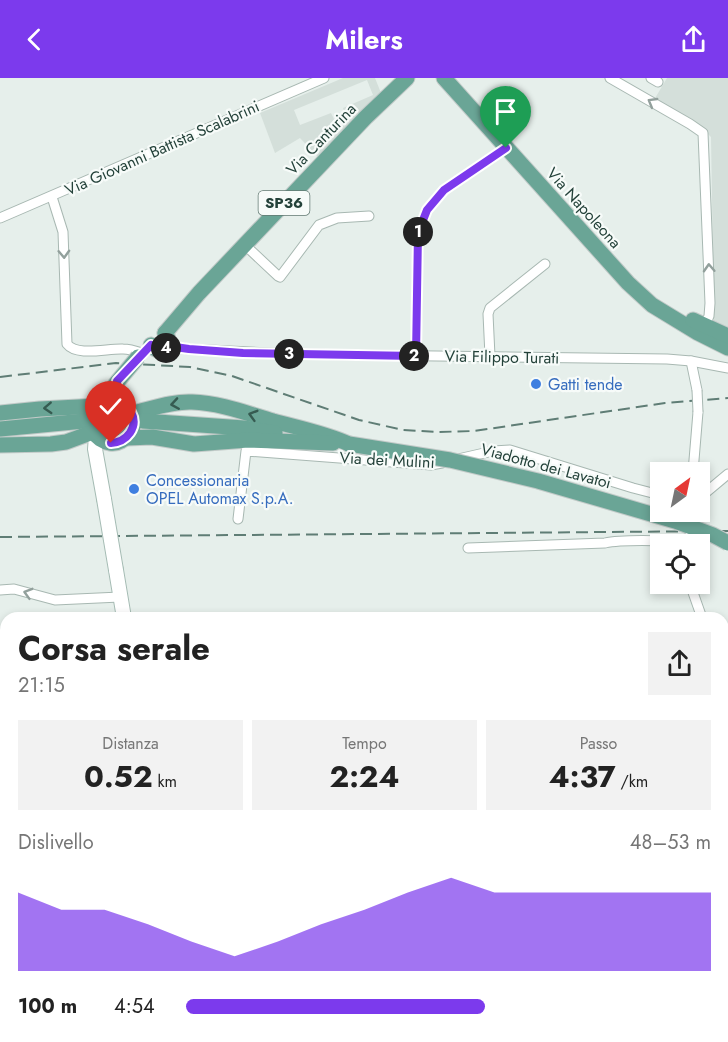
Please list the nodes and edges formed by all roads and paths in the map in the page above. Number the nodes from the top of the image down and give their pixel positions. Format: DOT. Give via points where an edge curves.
graph roads {
  1 [pos="324,78"];
  2 [pos="407,78"];
  3 [pos="444,78"];
  4 [pos="456,78"];
  5 [pos="610,78"];
  6 [pos="466,103"];
  7 [pos="506,148"];
  8 [pos="52,197"];
  9 [pos="369,216"];
  10 [pos="0,218"];
  11 [pos="245,245"];
  12 [pos="545,264"];
  13 [pos="628,283"];
  14 [pos="683,324"];
  15 [pos="705,325"];
  16 [pos="728,336"];
  17 [pos="167,340"];
  18 [pos="728,348"];
  19 [pos="144,352"];
  20 [pos="416,356"];
  21 [pos="490,356"];
  22 [pos="691,361"];
  23 [pos="728,368"];
  24 [pos="117,381"];
  25 [pos="99,405"];
  26 [pos="0,412"];
  27 [pos="133,412"];
  28 [pos="0,429"];
  29 [pos="91,430"];
  30 [pos="122,440"];
  31 [pos="349,444"];
  32 [pos="0,445"];
  33 [pos="98,462"];
  34 [pos="694,462"];
  35 [pos="728,474"];
  36 [pos="710,489"];
  37 [pos="650,492"];
  38 [pos="238,519"];
  39 [pos="650,542"];
  40 [pos="728,543"];
  41 [pos="468,548"];
  42 [pos="0,590"];
  43 [pos="694,594"];
  44 [pos="120,597"];
  45 [pos="123,612"];
  46 [pos="700,612"];
  1 -- 8 [label="street, Via Giovanni Battista Scalabrini"];
  2 -- 11 [label="main road, Via Canturina / SP36"];
  3 -- 6 [label="main road, Via Napoleona"];
  4 -- 6 [label="main road, Via Napoleona"];
  15 -- 5 [label="street, one-way" via="710,303 703,133"];
  6 -- 7 [label="main road, Via Napoleona"];
  7 -- 13 [label="main road, Via Napoleona"];
  7 -- 20 [label="street" via="444,190 427,210 418,233"];
  8 -- 10 [label="street, Via Giovanni Battista Scalabrini"];
  8 -- 19 [label="street, one-way" via="63,232 67,345 75,351"];
  9 -- 11 [label="street" via="337,218 319,225 280,277"];
  11 -- 17 [label="main road, Via Canturina / SP36" via="192,302"];
  12 -- 21 [label="street" via="490,308"];
  13 -- 14 [label="main road, Via Napoleona" via="652,305"];
  13 -- 15 [label="main road, Via Napoleona"];
  14 -- 15 [label="main road, Via Napoleona"];
  14 -- 18 [label="main road, Via Napoleona"];
  15 -- 16 [label="main road, Via Napoleona"];
  17 -- 19 [label="main road, Via Canturina" via="159,332 154,333"];
  17 -- 20 [label="street, Via Filippo Turati" via="189,349 243,353"];
  19 -- 24 [label="main road, bridge"];
  20 -- 21 [label="street, Via Filippo Turati"];
  21 -- 22 [label="street, Via Filippo Turati"];
  22 -- 23 [label="street, Via Filippo Turati"];
  22 -- 34 [label="street, bridge" via="698,390"];
  24 -- 25 [label="main road"];
  24 -- 27 [label="main road" via="118,390"];
  25 -- 26 [label="main road, one-way"];
  25 -- 27 [label="main road" via="112,400"];
  25 -- 29 [label="main road" via="93,412"];
  27 -- 30 [label="main road" via="133,426"];
  27 -- 31 [label="main road"];
  31 -- 27 [label="main road, one-way" via="218,405 189,402"];
  28 -- 29 [label="main road"];
  29 -- 30 [label="main road" via="105,442"];
  29 -- 32 [label="main road" via="66,442"];
  29 -- 33 [label="main road"];
  30 -- 31 [label="main road" via="152,437 194,444 248,440"];
  30 -- 33 [label="main road"];
  31 -- 40 [label="main road, Viadotto dei Lavatoi, bridge" via="450,460 538,481 675,521"];
  33 -- 44 [label="main road, bridge"];
  35 -- 36 [label="street"];
  37 -- 38 [label="street, Via dei Mulini" via="510,450 431,465 246,451"];
  39 -- 41 [label="street"];
  44 -- 42 [label="street, one-way" via="55,600 14,589"];
  43 -- 46 [label="street"];
  44 -- 45 [label="main road"];
}
